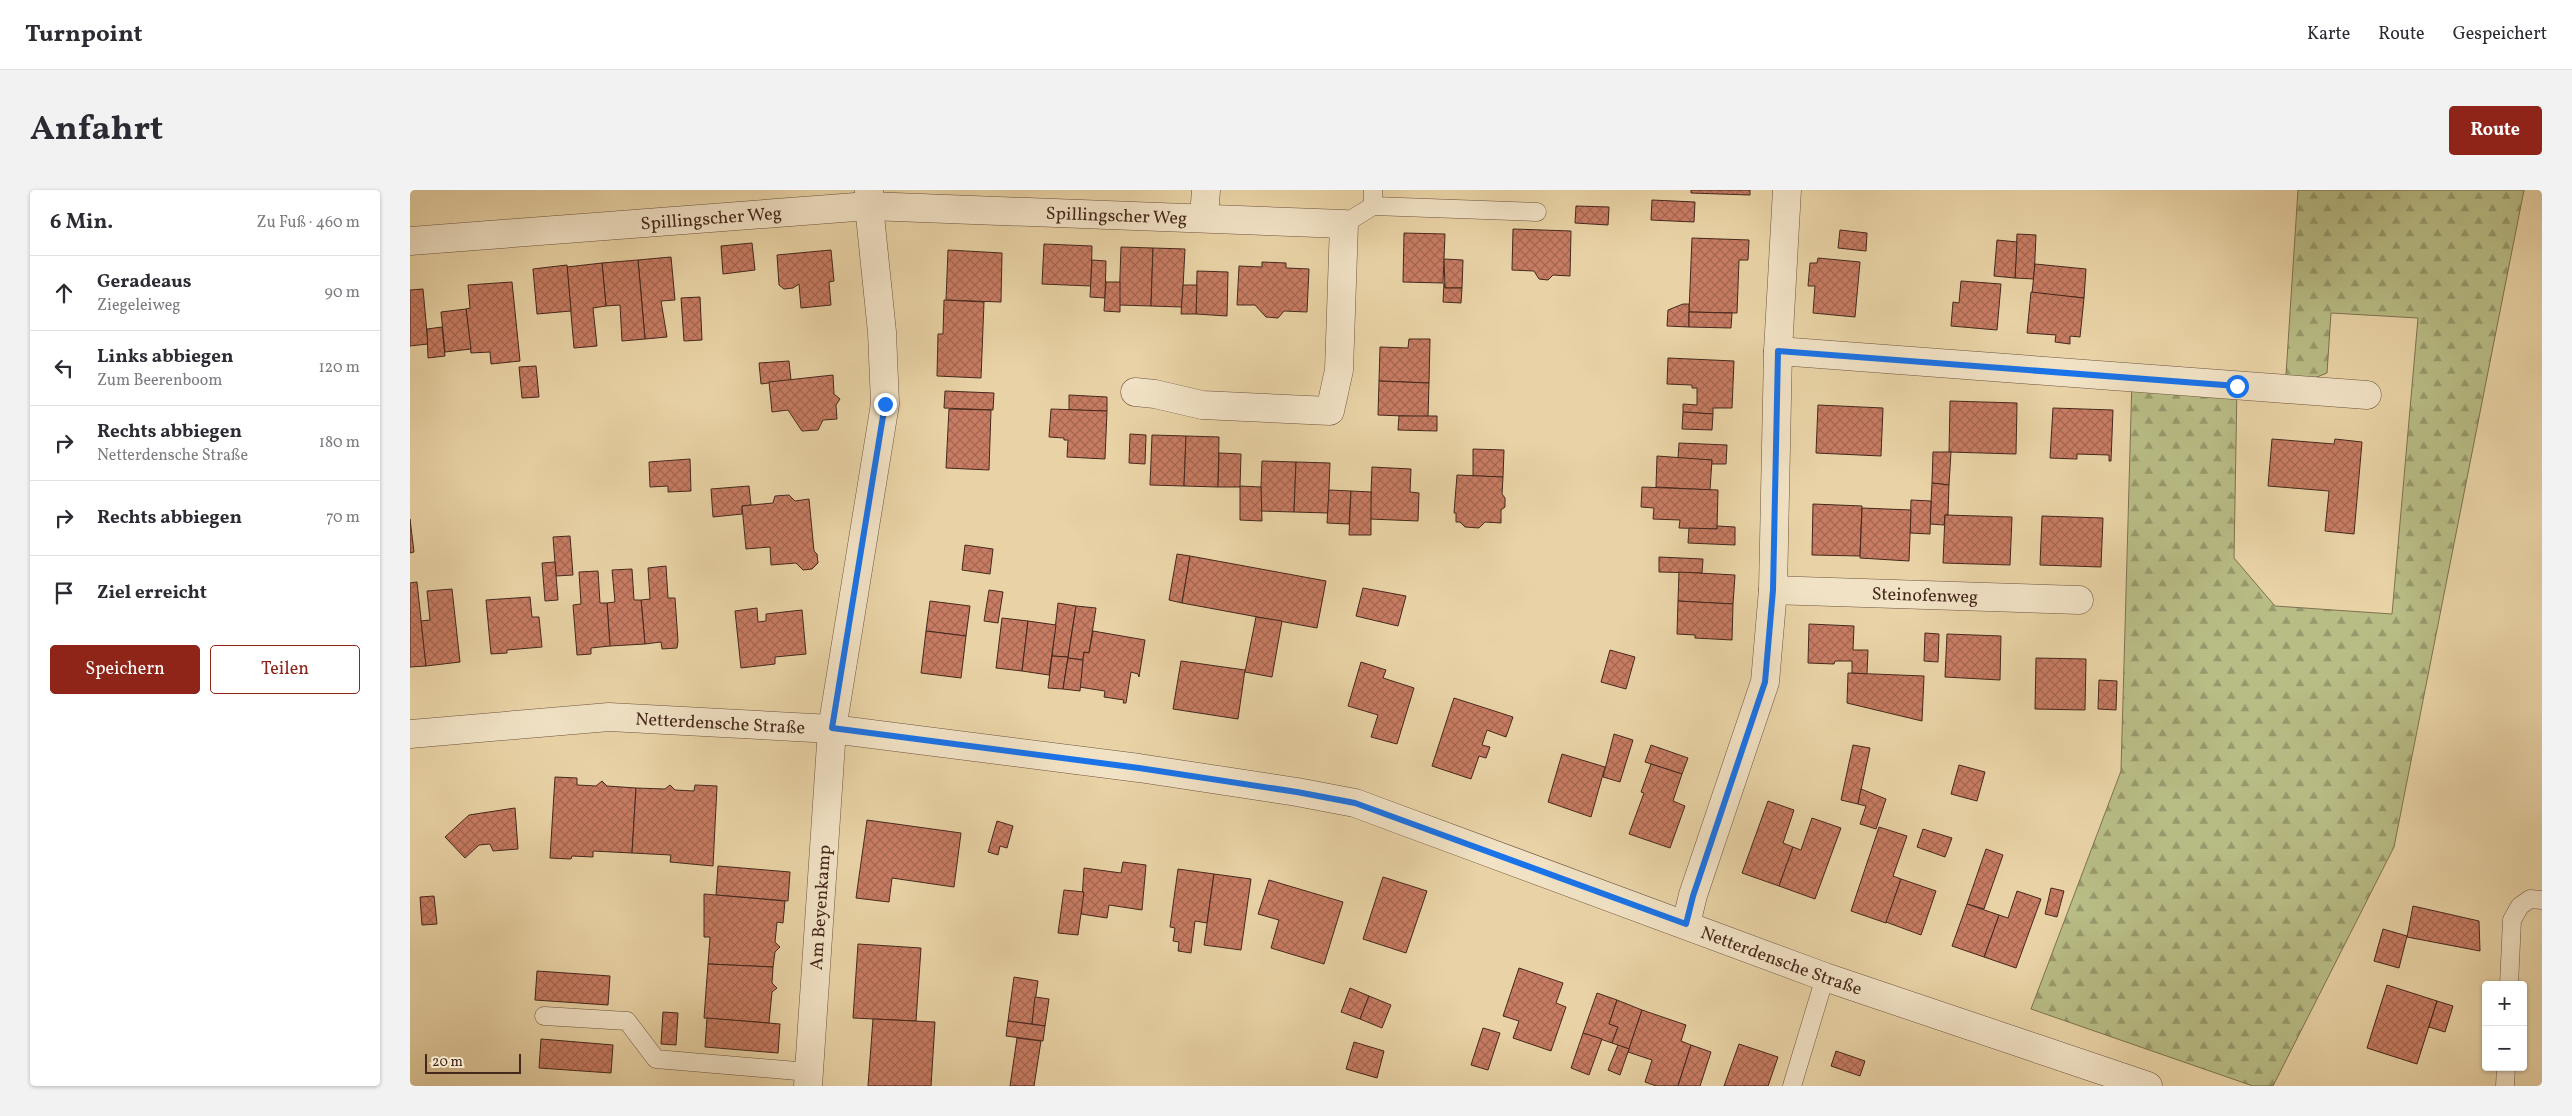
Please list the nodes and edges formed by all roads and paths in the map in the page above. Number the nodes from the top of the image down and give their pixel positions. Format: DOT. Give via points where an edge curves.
graph roads {
  1 [pos="1206,190"];
  2 [pos="1787,190"];
  3 [pos="869,198"];
  4 [pos="1373,198"];
  5 [pos="1537,212"];
  6 [pos="1204,217"];
  7 [pos="1344,224"];
  8 [pos="410,241"];
  9 [pos="1778,351"];
  10 [pos="1135,392"];
  11 [pos="2367,395"];
  12 [pos="1773,590"];
  13 [pos="2079,600"];
  14 [pos="832,728"];
  15 [pos="410,734"];
  16 [pos="2542,900"];
  17 [pos="1686,924"];
  18 [pos="1825,977"];
  19 [pos="2509,981"];
  20 [pos="544,1016"];
  21 [pos="2506,1071"];
  22 [pos="809,1079"];
  23 [pos="2135,1084"];
  24 [pos="1792,1086"];
  25 [pos="2505,1086"];
  1 -- 6 [label="street"];
  2 -- 9 [label="street"];
  3 -- 6 [label="street, Spillingscher Weg"];
  3 -- 8 [label="street, Spillingscher Weg"];
  3 -- 14 [label="street, Am Beyenkamp" via="882,332 885,404"];
  4 -- 5 [label="lane"];
  4 -- 7 [label="lane"];
  6 -- 7 [label="street, Spillingscher Weg"];
  7 -- 10 [label="street" via="1339,370 1330,411 1202,406"];
  9 -- 11 [label="street"];
  9 -- 12 [label="street"];
  12 -- 13 [label="street, Steinofenweg"];
  12 -- 17 [label="street" via="1765,682"];
  14 -- 15 [label="street, Netterdensche Straße" via="609,717"];
  14 -- 17 [label="street, Netterdensche Straße" via="1139,768 1355,803"];
  14 -- 22 [label="street, Am Beyenkamp"];
  16 -- 19 [label="lane" via="2530,899 2520,906 2512,920"];
  17 -- 18 [label="street, Netterdensche Straße"];
  18 -- 23 [label="street, Netterdensche Straße"];
  18 -- 24 [label="lane"];
  20 -- 22 [label="lane" via="627,1022 656,1059"];
  21 -- 25 [label="lane"];
}
